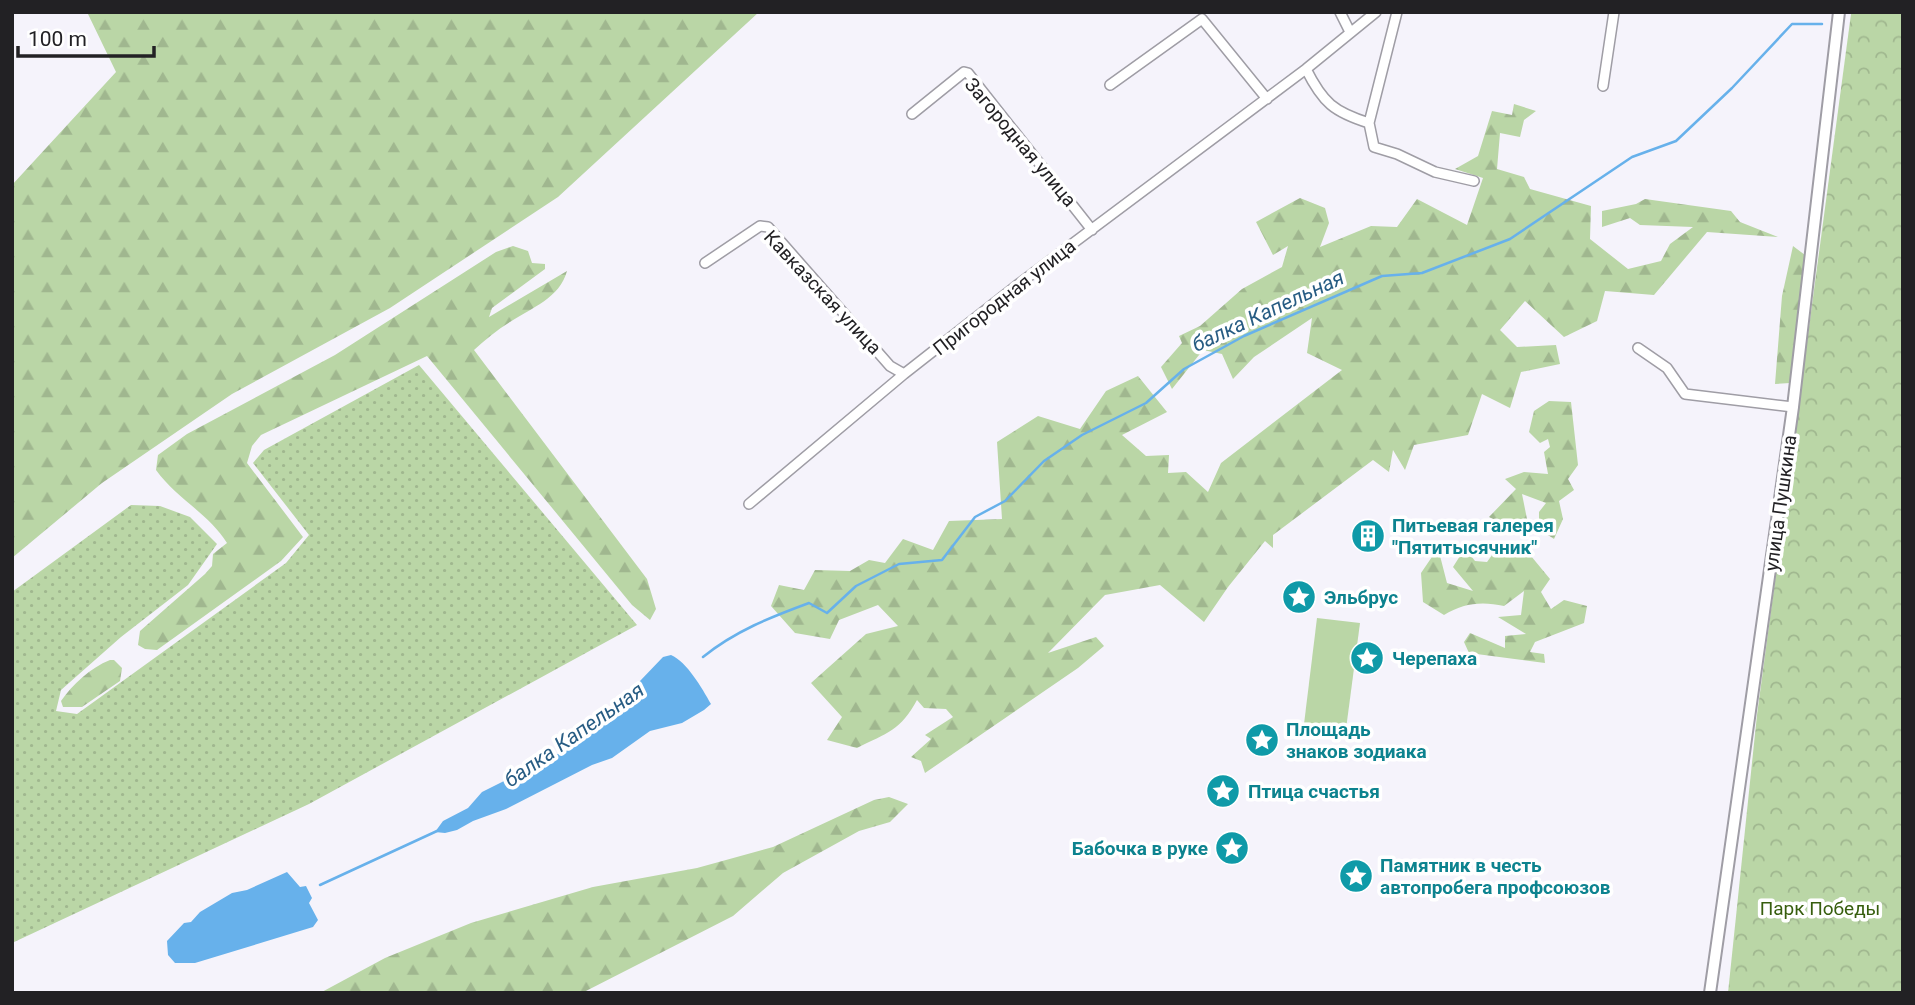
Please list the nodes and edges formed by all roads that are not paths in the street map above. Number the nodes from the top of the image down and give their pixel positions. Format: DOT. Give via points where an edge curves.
graph roads {
  1 [pos="1340,12"];
  2 [pos="1376,12"];
  3 [pos="1397,12"];
  4 [pos="1614,12"];
  5 [pos="1839,12"];
  6 [pos="1350,32"];
  7 [pos="1306,69"];
  8 [pos="1110,85"];
  9 [pos="1604,86"];
  10 [pos="1267,99"];
  11 [pos="912,114"];
  12 [pos="1369,123"];
  13 [pos="1474,181"];
  14 [pos="1092,230"];
  15 [pos="705,263"];
  16 [pos="1638,348"];
  17 [pos="904,374"];
  18 [pos="1793,407"];
  19 [pos="749,504"];
  20 [pos="1710,993"];
  1 -- 6 [label="street"];
  2 -- 6 [label="street, Пригородная улица"];
  3 -- 12 [label="street"];
  4 -- 9 [label="street"];
  5 -- 18 [label="street, улица Пушкина"];
  6 -- 7 [label="street, Пригородная улица"];
  7 -- 10 [label="street, Пригородная улица"];
  7 -- 12 [label="street" via="1330,106"];
  8 -- 10 [label="street" via="1202,19"];
  10 -- 14 [label="street, Пригородная улица"];
  11 -- 14 [label="street, Загородная улица" via="964,72 968,74"];
  12 -- 13 [label="street" via="1374,147 1435,172"];
  14 -- 17 [label="street, Пригородная улица"];
  15 -- 17 [label="street, Кавказская улица" via="760,226 768,227 890,366"];
  16 -- 18 [label="street" via="1667,368 1685,394"];
  17 -- 19 [label="street, Пригородная улица"];
  18 -- 20 [label="street, улица Пушкина"];
}
